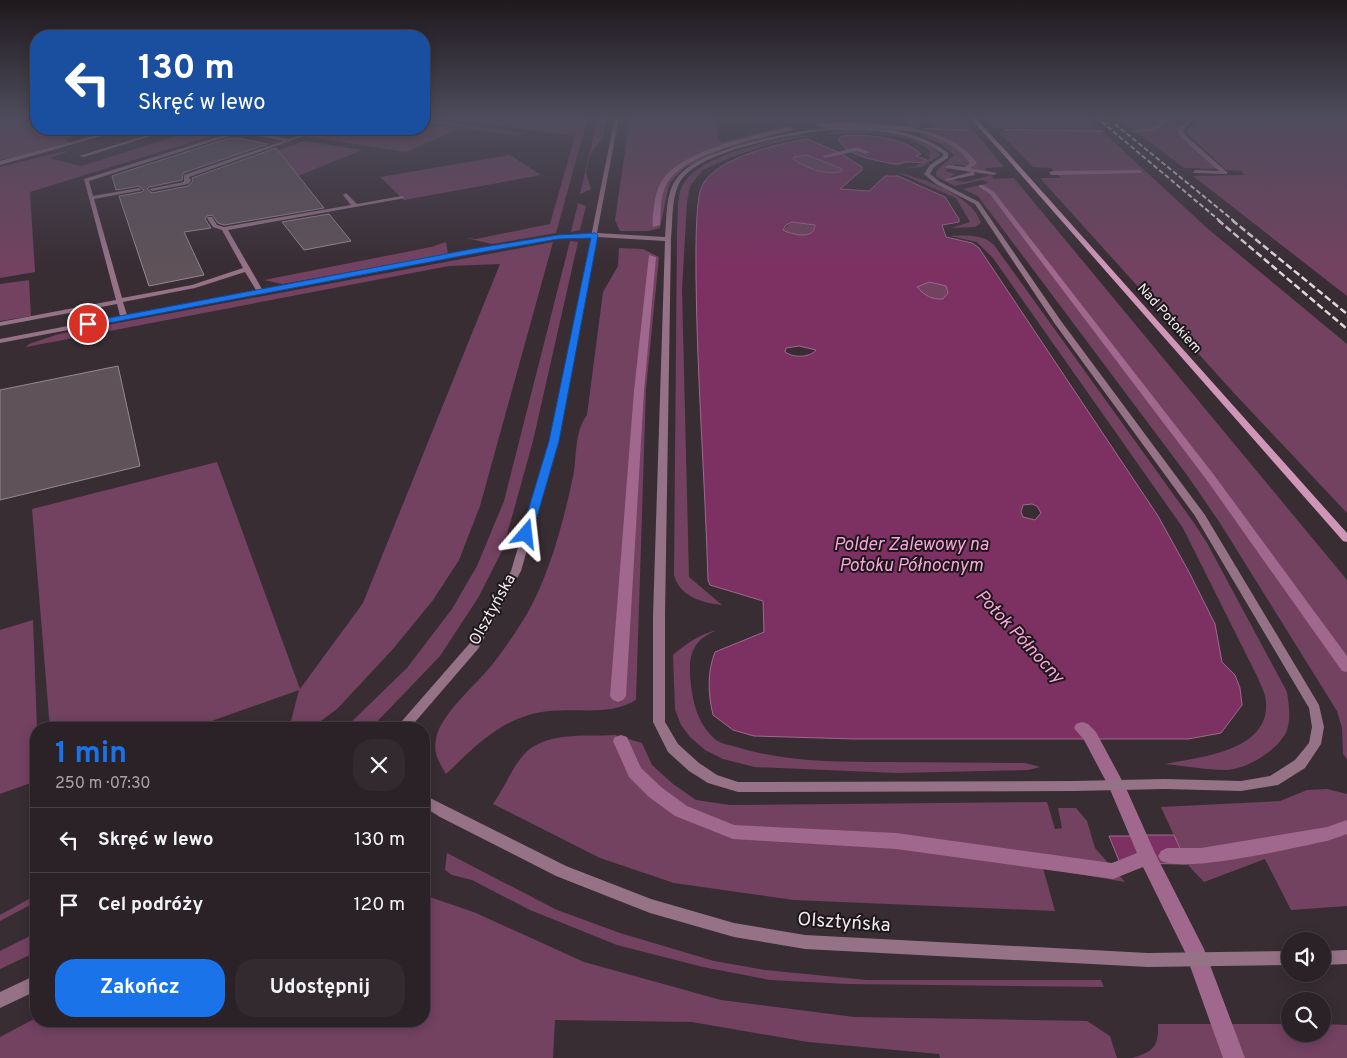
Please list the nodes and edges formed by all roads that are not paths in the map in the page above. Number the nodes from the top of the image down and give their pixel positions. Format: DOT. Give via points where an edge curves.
graph roads {
  1 [pos="130,166"];
  2 [pos="215,166"];
  3 [pos="606,166"];
  4 [pos="695,166"];
  5 [pos="932,166"];
  6 [pos="1017,166"];
  7 [pos="152,189"];
  8 [pos="139,190"];
  9 [pos="346,195"];
  10 [pos="91,198"];
  11 [pos="402,198"];
  12 [pos="356,206"];
  13 [pos="210,218"];
  14 [pos="224,228"];
  15 [pos="595,235"];
  16 [pos="668,238"];
  17 [pos="247,269"];
  18 [pos="260,292"];
  19 [pos="120,301"];
  20 [pos="124,317"];
  21 [pos="0,324"];
  22 [pos="0,341"];
  23 [pos="1347,539"];
  24 [pos="407,722"];
  25 [pos="430,804"];
  26 [pos="1347,957"];
  27 [pos="1281,958"];
  28 [pos="1331,958"];
  29 [pos="30,985"];
  30 [pos="0,1000"];
  1 -- 10 [label="street" via="86,180"];
  2 -- 7 [label="street" via="186,176 186,183"];
  3 -- 15 [label="street, Olsztyńska"];
  4 -- 16 [label="street" via="685,172 675,188"];
  5 -- 16 [label="street" via="927,174 977,203 1058,322 1200,515 1316,708 1318,727 1315,744 1296,768 1273,781 1241,786 738,787 713,779 694,767 673,748 659,722"];
  6 -- 23 [label="main road, Nad Potokiem"];
  8 -- 10 [label="street"];
  9 -- 12 [label="street"];
  10 -- 19 [label="street"];
  11 -- 12 [label="street"];
  12 -- 14 [label="street"];
  13 -- 14 [label="street" via="215,226"];
  14 -- 17 [label="street"];
  15 -- 16 [label="street"];
  15 -- 18 [label="street" via="558,237 472,251"];
  15 -- 24 [label="street, Olsztyńska" via="554,441 516,570 474,646"];
  17 -- 18 [label="street"];
  17 -- 19 [label="street" via="193,287"];
  18 -- 20 [label="street"];
  19 -- 20 [label="street"];
  19 -- 21 [label="street"];
  20 -- 22 [label="street"];
  25 -- 27 [label="street, Olsztyńska" via="561,872 650,906 734,930 805,942 1148,960"];
  26 -- 28 [label="street"];
  29 -- 30 [label="street"];
}
